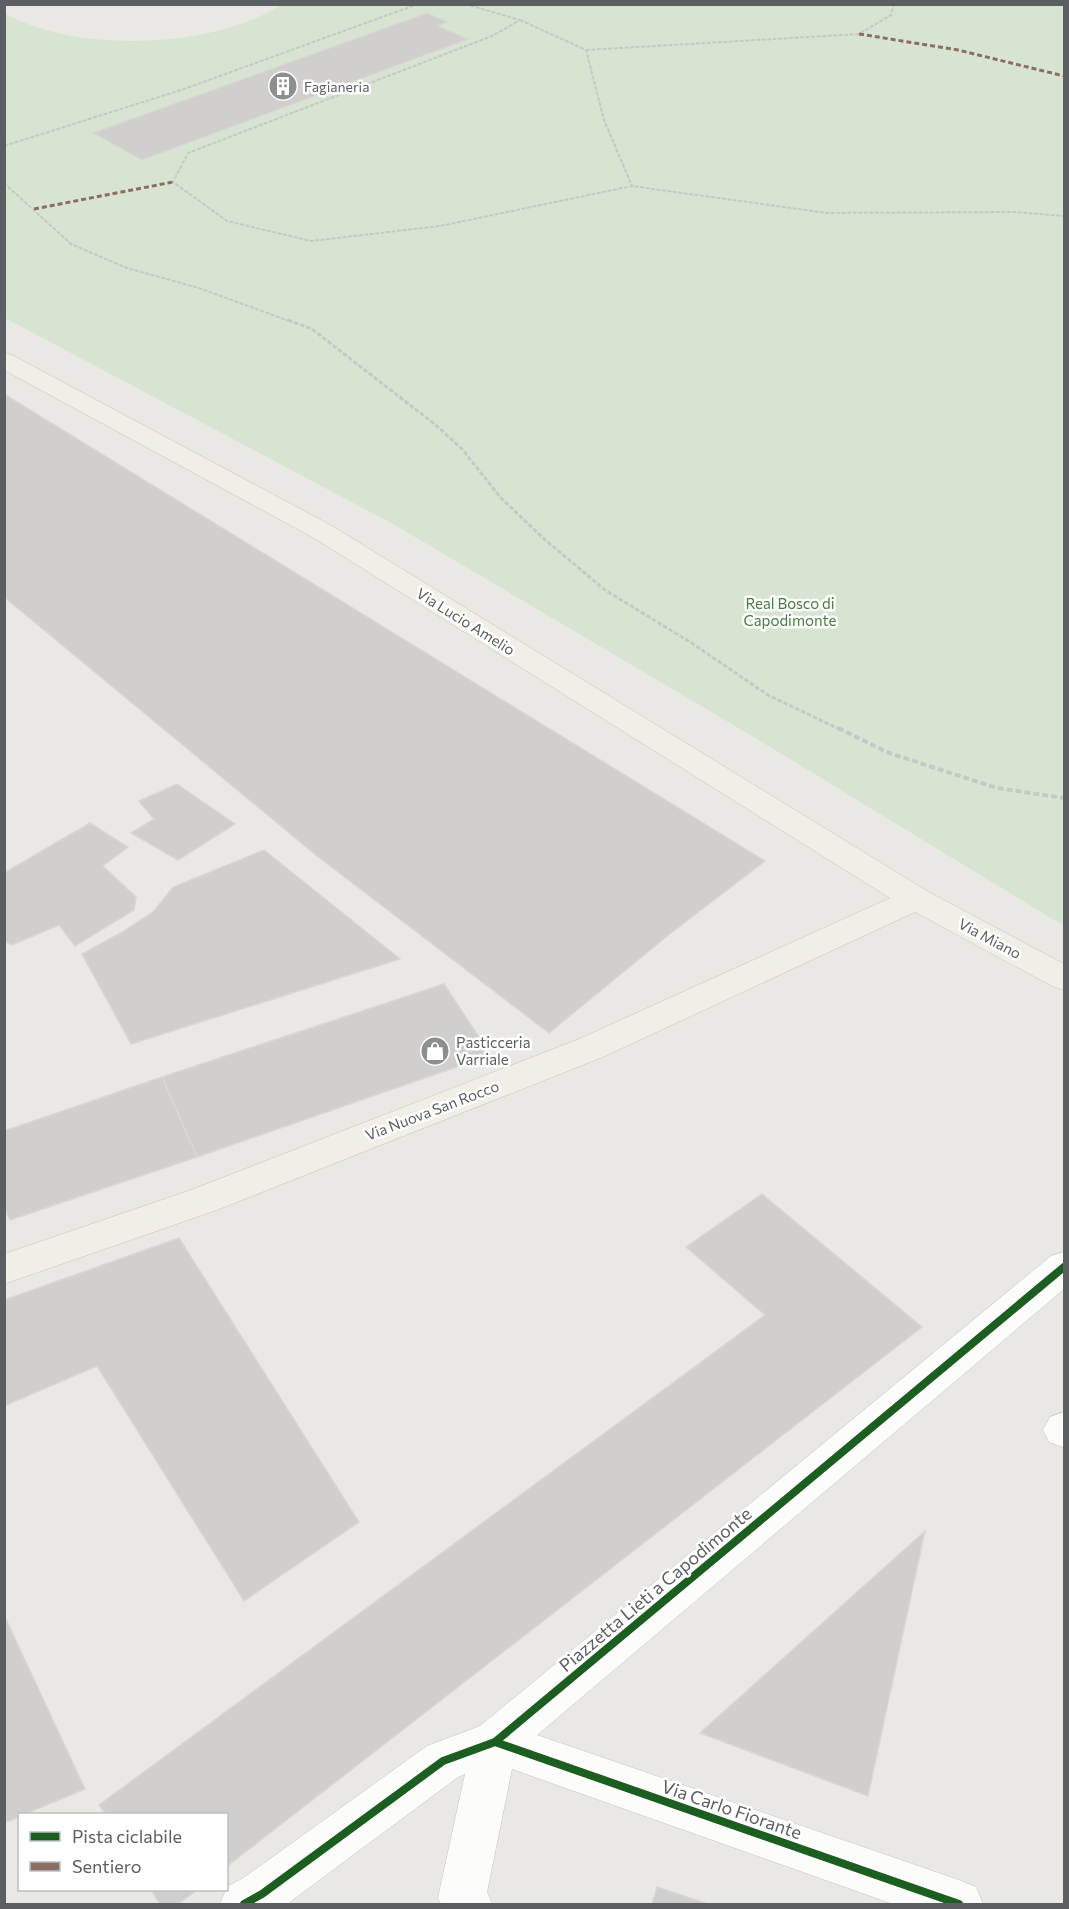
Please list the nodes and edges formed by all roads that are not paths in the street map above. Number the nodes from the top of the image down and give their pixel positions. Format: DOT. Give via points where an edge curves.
graph roads {
  1 [pos="4,360"];
  2 [pos="916,900"];
  3 [pos="1065,978"];
  4 [pos="1065,1267"];
  5 [pos="4,1269"];
  6 [pos="495,1742"];
  7 [pos="244,1905"];
  8 [pos="468,1905"];
  9 [pos="959,1905"];
  1 -- 2 [label="main road, Via Lucio Amelio" via="323,532"];
  2 -- 3 [label="main road, Via Miano"];
  2 -- 5 [label="main road, Via Nuova San Rocco" via="591,1048 204,1200"];
  4 -- 6 [label="street, Piazzetta Lieti a Capodimonte"];
  6 -- 7 [label="street, Piazzetta Lieti a Capodimonte" via="443,1761"];
  6 -- 8 [label="street" via="462,1898"];
  6 -- 9 [label="street, Via Carlo Fiorante"];
}
